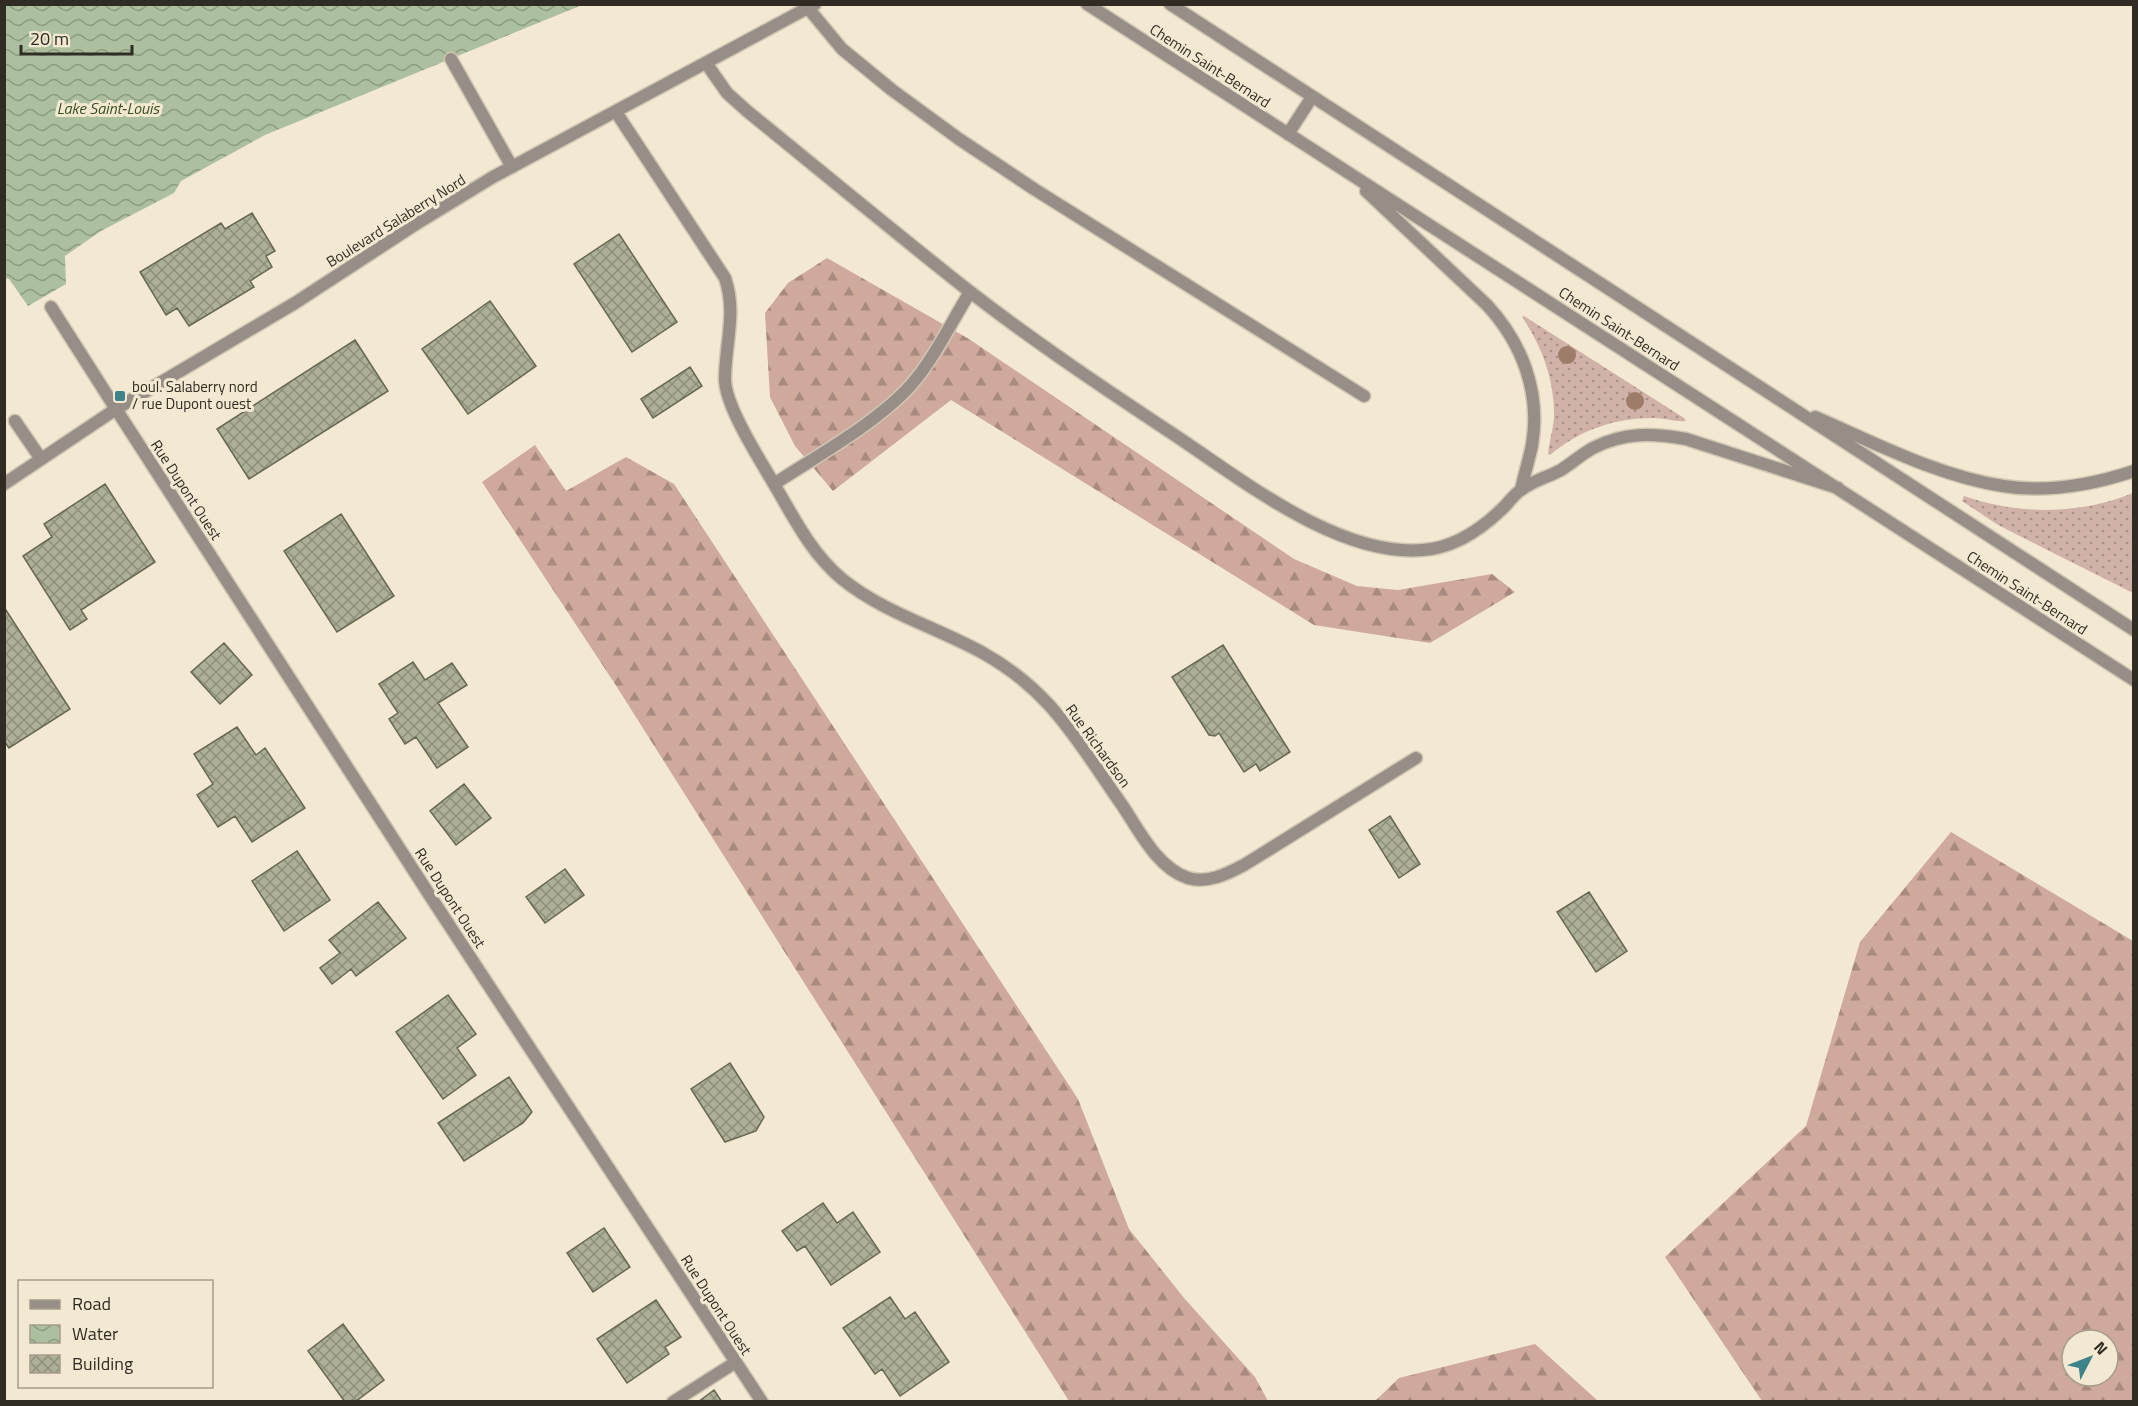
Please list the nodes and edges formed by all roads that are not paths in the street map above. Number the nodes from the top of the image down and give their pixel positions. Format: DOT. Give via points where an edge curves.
graph roads {
  1 [pos="1087,4"];
  2 [pos="1170,4"];
  3 [pos="811,6"];
  4 [pos="451,59"];
  5 [pos="706,63"];
  6 [pos="1312,97"];
  7 [pos="616,112"];
  8 [pos="1288,134"];
  9 [pos="512,167"];
  10 [pos="1346,172"];
  11 [pos="970,292"];
  12 [pos="51,307"];
  13 [pos="1364,396"];
  14 [pos="1784,404"];
  15 [pos="116,409"];
  16 [pos="15,421"];
  17 [pos="41,459"];
  18 [pos="2133,471"];
  19 [pos="4,484"];
  20 [pos="774,484"];
  21 [pos="1838,488"];
  22 [pos="1521,490"];
  23 [pos="2133,630"];
  24 [pos="2133,680"];
  25 [pos="1416,758"];
  26 [pos="736,1362"];
  27 [pos="673,1401"];
  28 [pos="762,1401"];
  1 -- 8 [label="street, Chemin Saint-Bernard"];
  2 -- 6 [label="street, Chemin Saint-Bernard"];
  3 -- 5 [label="street, Boulevard Salaberry Nord"];
  3 -- 13 [label="street" via="842,49 958,139"];
  4 -- 9 [label="street"];
  5 -- 7 [label="street, Boulevard Salaberry Nord"];
  5 -- 11 [label="street" via="727,93 747,111"];
  6 -- 8 [label="street"];
  6 -- 14 [label="street, Chemin Saint-Bernard"];
  7 -- 9 [label="street, Boulevard Salaberry Nord"];
  7 -- 20 [label="street, Rue Richardson" via="724,279 731,304 725,382 737,417"];
  8 -- 10 [label="street, Chemin Saint-Bernard"];
  9 -- 15 [label="street, Boulevard Salaberry Nord" via="296,303"];
  10 -- 21 [label="street, Chemin Saint-Bernard"];
  10 -- 22 [label="street" via="1486,304 1513,338 1525,364 1534,404 1532,445"];
  11 -- 20 [label="street" via="912,383 843,438"];
  11 -- 22 [label="street" via="1205,455 1300,515 1346,538 1399,551 1450,544 1486,523"];
  12 -- 15 [label="street, Rue Dupont Ouest"];
  14 -- 18 [label="street" via="1976,481 2027,489 2071,487"];
  14 -- 23 [label="street, Chemin Saint-Bernard"];
  15 -- 17 [label="street, Boulevard Salaberry Nord"];
  15 -- 26 [label="street, Rue Dupont Ouest"];
  16 -- 17 [label="street"];
  17 -- 19 [label="street, Boulevard Salaberry Nord"];
  20 -- 25 [label="street, Rue Richardson" via="806,540 842,578 870,598 982,652 1029,685 1075,737 1155,853 1176,873 1190,879 1224,875 1244,865"];
  21 -- 22 [label="street" via="1686,439 1645,434 1629,435 1600,446"];
  21 -- 24 [label="street, Chemin Saint-Bernard"];
  26 -- 27 [label="street"];
  26 -- 28 [label="street, Rue Dupont Ouest"];
}
